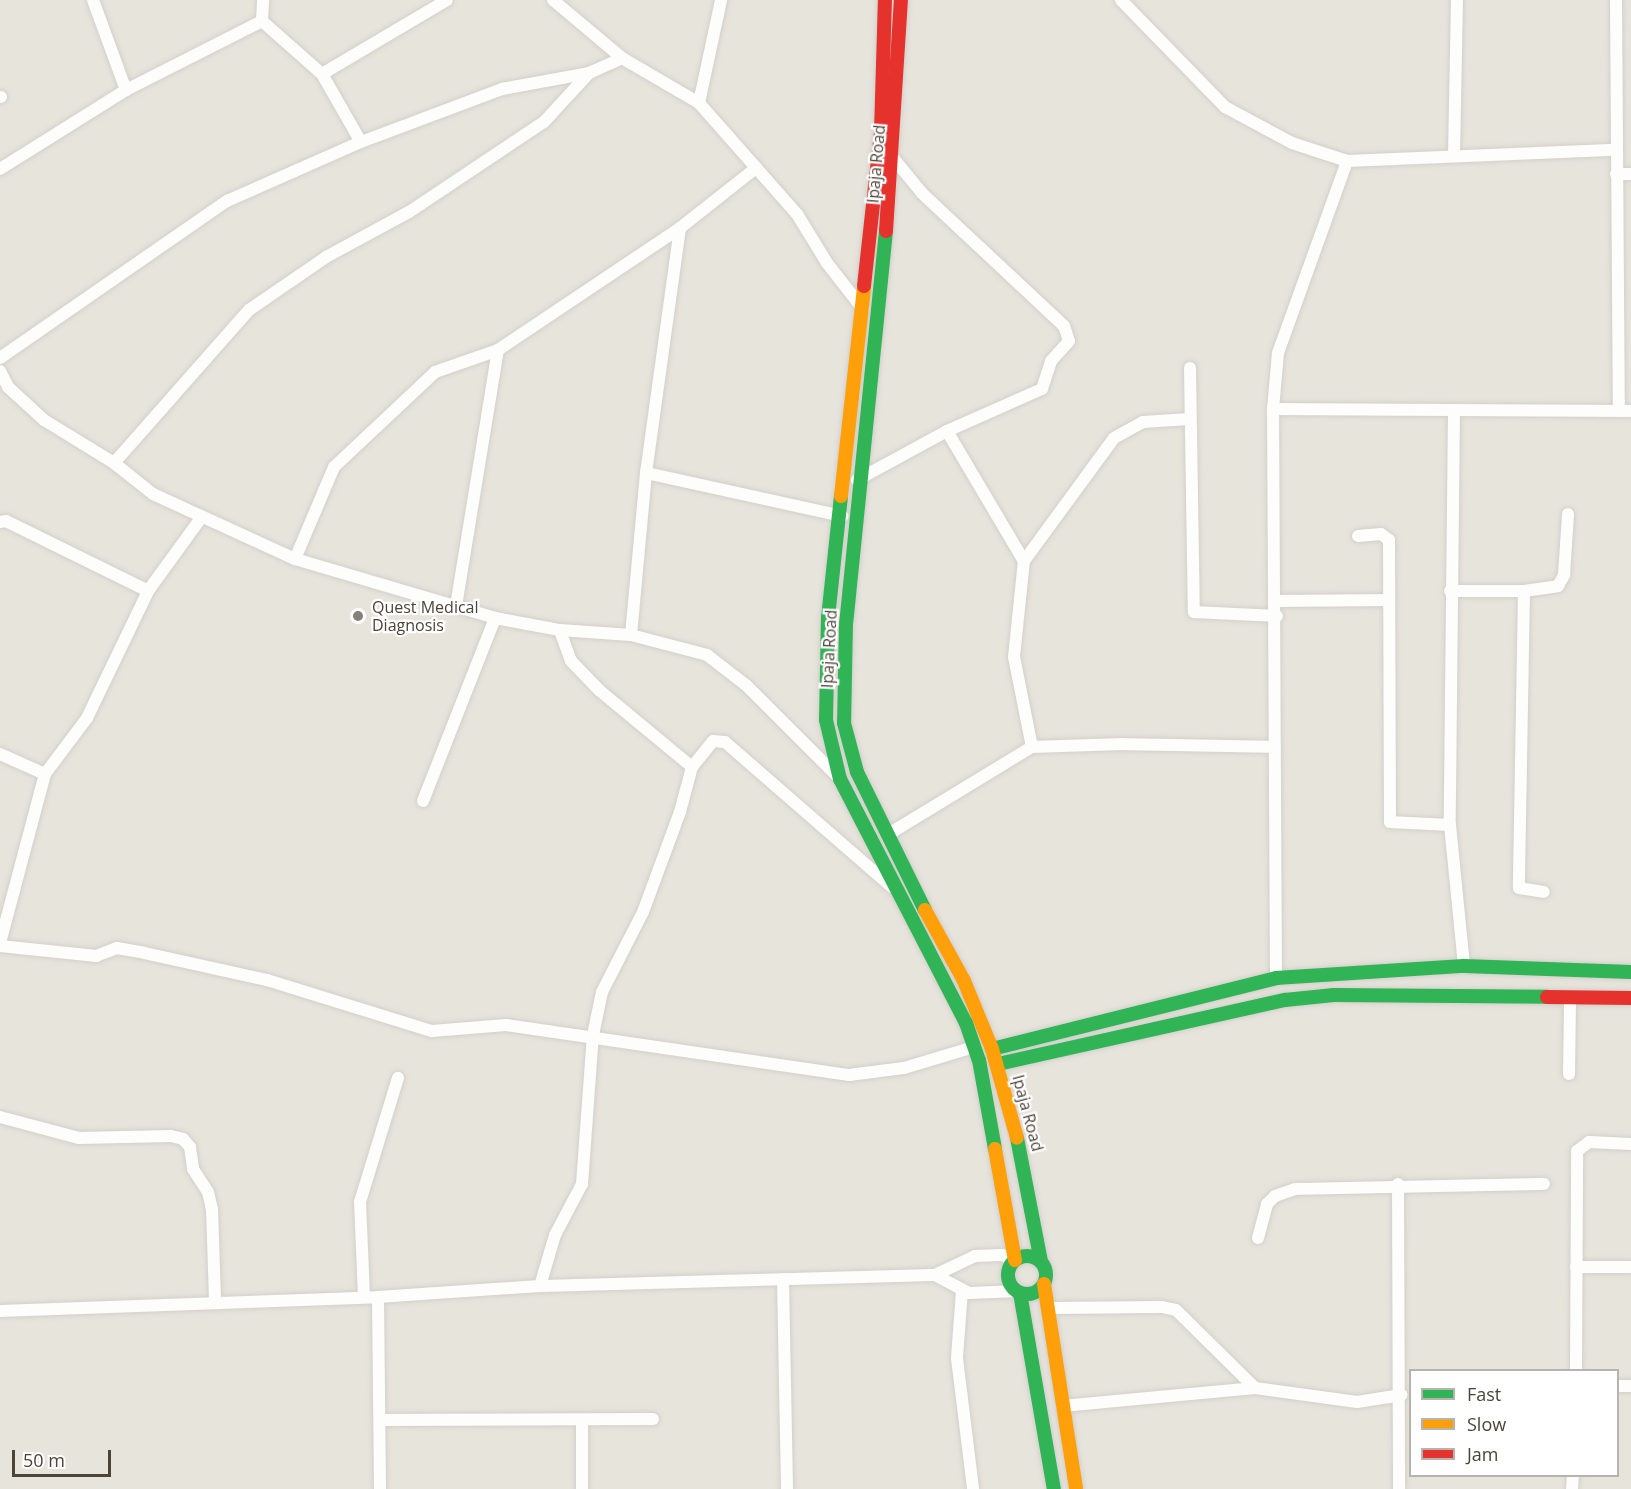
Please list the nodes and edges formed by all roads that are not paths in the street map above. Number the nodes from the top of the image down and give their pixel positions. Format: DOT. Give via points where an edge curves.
graph roads {
  1 [pos="93,0"];
  2 [pos="263,0"];
  3 [pos="554,0"];
  4 [pos="721,0"];
  5 [pos="885,0"];
  6 [pos="901,0"];
  7 [pos="1121,0"];
  8 [pos="1457,0"];
  9 [pos="1616,0"];
  10 [pos="443,1"];
  11 [pos="262,21"];
  12 [pos="622,58"];
  13 [pos="1617,58"];
  14 [pos="1631,58"];
  15 [pos="322,74"];
  16 [pos="589,74"];
  17 [pos="126,90"];
  18 [pos="699,103"];
  19 [pos="361,142"];
  20 [pos="1615,150"];
  21 [pos="1454,155"];
  22 [pos="894,159"];
  23 [pos="1347,161"];
  24 [pos="756,168"];
  25 [pos="0,169"];
  26 [pos="1616,174"];
  27 [pos="1631,174"];
  28 [pos="680,228"];
  29 [pos="864,310"];
  30 [pos="498,350"];
  31 [pos="0,358"];
  32 [pos="1190,368"];
  33 [pos="0,371"];
  34 [pos="1274,409"];
  35 [pos="1454,410"];
  36 [pos="1625,411"];
  37 [pos="1189,419"];
  38 [pos="947,431"];
  39 [pos="114,463"];
  40 [pos="646,473"];
  41 [pos="862,478"];
  42 [pos="845,484"];
  43 [pos="1568,514"];
  44 [pos="842,516"];
  45 [pos="201,518"];
  46 [pos="0,522"];
  47 [pos="1358,536"];
  48 [pos="295,559"];
  49 [pos="1024,561"];
  50 [pos="148,591"];
  51 [pos="1449,591"];
  52 [pos="1524,591"];
  53 [pos="1389,600"];
  54 [pos="1277,602"];
  55 [pos="456,606"];
  56 [pos="1277,616"];
  57 [pos="495,618"];
  58 [pos="561,630"];
  59 [pos="631,634"];
  60 [pos="1032,747"];
  61 [pos="1275,747"];
  62 [pos="0,754"];
  63 [pos="692,767"];
  64 [pos="45,774"];
  65 [pos="840,779"];
  66 [pos="423,801"];
  67 [pos="1450,825"];
  68 [pos="887,834"];
  69 [pos="896,890"];
  70 [pos="1544,892"];
  71 [pos="0,944"];
  72 [pos="1464,966"];
  73 [pos="1631,972"];
  74 [pos="1276,978"];
  75 [pos="1570,998"];
  76 [pos="1631,998"];
  77 [pos="593,1035"];
  78 [pos="974,1047"];
  79 [pos="992,1049"];
  80 [pos="998,1064"];
  81 [pos="1569,1074"];
  82 [pos="398,1078"];
  83 [pos="0,1117"];
  84 [pos="1631,1144"];
  85 [pos="1398,1184"];
  86 [pos="1544,1184"];
  87 [pos="1258,1238"];
  88 [pos="1015,1260"];
  89 [pos="1041,1262"];
  90 [pos="1576,1267"];
  91 [pos="1631,1267"];
  92 [pos="934,1275"];
  93 [pos="783,1279"];
  94 [pos="1044,1284"];
  95 [pos="540,1286"];
  96 [pos="962,1291"];
  97 [pos="1019,1292"];
  98 [pos="364,1297"];
  99 [pos="378,1297"];
  100 [pos="215,1300"];
  101 [pos="1051,1308"];
  102 [pos="0,1311"];
  103 [pos="1576,1369"];
  104 [pos="1255,1388"];
  105 [pos="1401,1395"];
  106 [pos="1062,1406"];
  107 [pos="653,1419"];
  108 [pos="381,1420"];
  109 [pos="582,1420"];
  110 [pos="381,1489"];
  111 [pos="582,1489"];
  112 [pos="787,1489"];
  113 [pos="973,1489"];
  114 [pos="1054,1489"];
  115 [pos="1076,1489"];
  116 [pos="1400,1489"];
  1 -- 17 [label="street"];
  2 -- 11 [label="street"];
  3 -- 12 [label="street"];
  4 -- 18 [label="street"];
  5 -- 29 [label="main road, Ipaja Road" via="885,75"];
  6 -- 22 [label="main road, Ipaja Road"];
  7 -- 23 [label="street" via="1225,107 1292,143"];
  8 -- 21 [label="street"];
  9 -- 13 [label="street"];
  10 -- 15 [label="street"];
  11 -- 15 [label="street"];
  11 -- 17 [label="street"];
  12 -- 16 [label="street"];
  12 -- 18 [label="street"];
  13 -- 14 [label="street"];
  13 -- 20 [label="street"];
  15 -- 19 [label="street"];
  16 -- 19 [label="street" via="502,89"];
  16 -- 39 [label="street" via="543,122 410,212 326,257 249,310"];
  17 -- 25 [label="street"];
  18 -- 24 [label="street"];
  19 -- 31 [label="street" via="227,201"];
  20 -- 21 [label="street"];
  20 -- 26 [label="street"];
  21 -- 23 [label="street"];
  22 -- 38 [label="street" via="922,193 1064,326 1069,341 1051,361 1042,389"];
  22 -- 41 [label="main road, Ipaja Road"];
  23 -- 34 [label="street" via="1278,353"];
  24 -- 28 [label="street"];
  24 -- 29 [label="street" via="797,214 827,263"];
  26 -- 27 [label="street"];
  26 -- 36 [label="street"];
  28 -- 30 [label="street"];
  28 -- 40 [label="street"];
  29 -- 42 [label="main road, Ipaja Road"];
  30 -- 48 [label="street" via="435,372 334,467"];
  30 -- 55 [label="street"];
  32 -- 37 [label="street"];
  33 -- 39 [label="street" via="8,387 44,420"];
  34 -- 35 [label="street"];
  34 -- 54 [label="street"];
  35 -- 36 [label="street"];
  35 -- 51 [label="street"];
  37 -- 49 [label="street" via="1143,422 1114,438"];
  37 -- 56 [label="street" via="1194,612"];
  38 -- 41 [label="street"];
  38 -- 49 [label="street"];
  39 -- 45 [label="street" via="153,494"];
  40 -- 44 [label="street"];
  40 -- 59 [label="street"];
  41 -- 42 [label="street"];
  41 -- 68 [label="main road, Ipaja Road" via="846,622 844,723 857,772"];
  42 -- 44 [label="main road, Ipaja Road"];
  43 -- 52 [label="street" via="1564,574 1558,586"];
  44 -- 65 [label="main road, Ipaja Road" via="828,616 825,678 826,720"];
  45 -- 48 [label="street"];
  45 -- 50 [label="street"];
  46 -- 50 [label="street" via="6,521"];
  47 -- 53 [label="street" via="1381,534 1389,540"];
  48 -- 55 [label="street"];
  49 -- 60 [label="street" via="1014,657"];
  50 -- 64 [label="street" via="87,718"];
  51 -- 52 [label="street"];
  51 -- 67 [label="street"];
  52 -- 70 [label="street" via="1519,888"];
  53 -- 54 [label="street"];
  53 -- 67 [label="street" via="1390,822"];
  54 -- 56 [label="street"];
  55 -- 57 [label="street"];
  56 -- 61 [label="street"];
  57 -- 58 [label="street"];
  57 -- 66 [label="street"];
  58 -- 59 [label="street"];
  58 -- 63 [label="street" via="571,661 600,691"];
  59 -- 65 [label="street" via="707,655 746,685"];
  60 -- 61 [label="street"];
  60 -- 68 [label="street"];
  61 -- 74 [label="street"];
  62 -- 64 [label="street"];
  63 -- 69 [label="street" via="713,741 725,742"];
  63 -- 77 [label="street" via="680,812 642,912 602,992"];
  64 -- 71 [label="street"];
  65 -- 69 [label="main road, Ipaja Road"];
  67 -- 72 [label="street"];
  68 -- 79 [label="main road, Ipaja Road" via="964,981"];
  69 -- 78 [label="main road, Ipaja Road" via="934,956"];
  71 -- 77 [label="street" via="96,956 117,948 144,953 267,980 432,1031 506,1025"];
  72 -- 73 [label="main road"];
  72 -- 74 [label="main road"];
  74 -- 79 [label="main road"];
  75 -- 76 [label="main road"];
  75 -- 80 [label="main road" via="1334,995 1285,1000"];
  75 -- 81 [label="street"];
  77 -- 78 [label="street" via="849,1075 904,1068"];
  77 -- 95 [label="street" via="582,1184 555,1235"];
  78 -- 88 [label="main road, Ipaja Road" via="1006,1195"];
  79 -- 80 [label="main road, Ipaja Road"];
  80 -- 89 [label="main road, Ipaja Road" via="1026,1170"];
  82 -- 98 [label="street" via="360,1202"];
  83 -- 100 [label="street" via="79,1138 183,1139 190,1147 193,1169 208,1192 212,1209"];
  84 -- 90 [label="street" via="1589,1142 1577,1151"];
  85 -- 86 [label="street"];
  85 -- 87 [label="street" via="1295,1188 1275,1196 1262,1215"];
  85 -- 105 [label="street"];
  88 -- 89 [label="main road" via="1033,1257"];
  88 -- 92 [label="street" via="1002,1255 975,1256"];
  88 -- 97 [label="main road" via="1009,1278"];
  89 -- 94 [label="main road" via="1046,1271"];
  90 -- 91 [label="street"];
  90 -- 103 [label="street"];
  92 -- 93 [label="street"];
  92 -- 96 [label="street"];
  93 -- 95 [label="street"];
  93 -- 112 [label="street"];
  94 -- 97 [label="main road" via="1034,1293"];
  94 -- 101 [label="main road"];
  95 -- 99 [label="street"];
  96 -- 97 [label="street" via="985,1295"];
  96 -- 113 [label="street" via="957,1358"];
  97 -- 114 [label="main road"];
  98 -- 99 [label="street"];
  98 -- 100 [label="street"];
  99 -- 108 [label="street"];
  100 -- 102 [label="street"];
  101 -- 104 [label="street" via="1176,1310"];
  101 -- 106 [label="main road"];
  104 -- 105 [label="street" via="1285,1389 1357,1402"];
  104 -- 106 [label="street"];
  105 -- 116 [label="street"];
  106 -- 115 [label="main road"];
  107 -- 109 [label="street"];
  108 -- 109 [label="street"];
  108 -- 110 [label="street"];
  109 -- 111 [label="street"];
}
